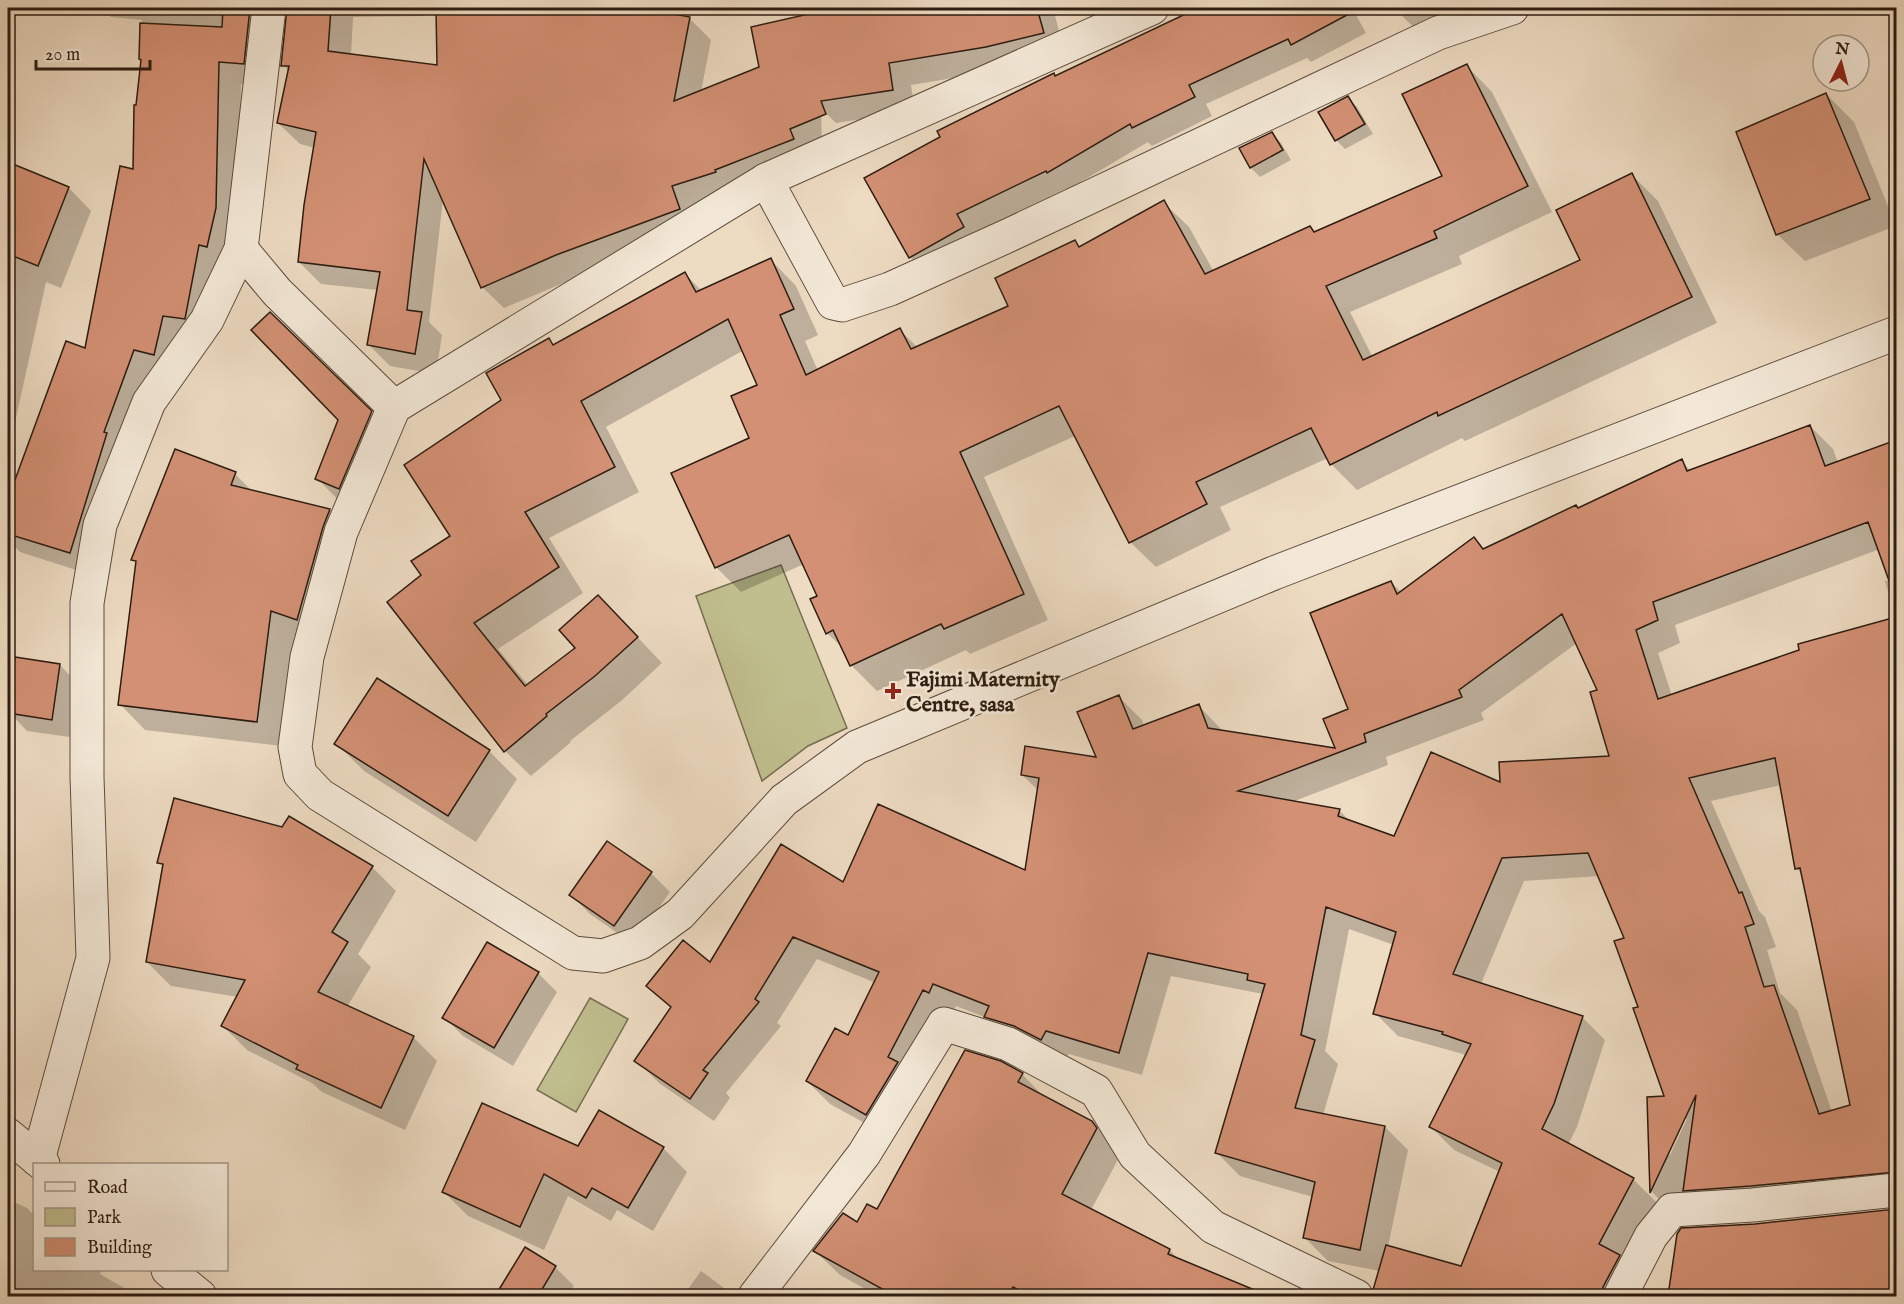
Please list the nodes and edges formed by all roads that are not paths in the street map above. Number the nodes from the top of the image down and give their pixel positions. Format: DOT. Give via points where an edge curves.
graph roads {
  1 [pos="269,8"];
  2 [pos="1152,8"];
  3 [pos="1512,8"];
  4 [pos="766,180"];
  5 [pos="241,249"];
  6 [pos="1896,333"];
  7 [pos="394,407"];
  8 [pos="8,1135"];
  9 [pos="40,1162"];
  10 [pos="1896,1190"];
  11 [pos="170,1271"];
  12 [pos="200,1296"];
  13 [pos="755,1296"];
  14 [pos="1356,1296"];
  15 [pos="1620,1296"];
  1 -- 5 [label="street"];
  2 -- 4 [label="street"];
  3 -- 4 [label="street" via="1438,33 1005,237 890,289 842,304 833,303"];
  4 -- 7 [label="street"];
  5 -- 7 [label="street" via="278,292"];
  5 -- 9 [label="street" via="207,320 149,402 100,525 87,603 93,958"];
  6 -- 7 [label="street" via="1274,573 856,747 784,800 680,914 640,943 603,956 573,953 320,795 300,774 296,747 308,657 341,532"];
  8 -- 9 [label="street"];
  10 -- 15 [label="street" via="1672,1210 1651,1236"];
  11 -- 12 [label="street"];
  13 -- 14 [label="street" via="864,1154 944,1024 1008,1044 1096,1091 1135,1155 1213,1227"];
}
